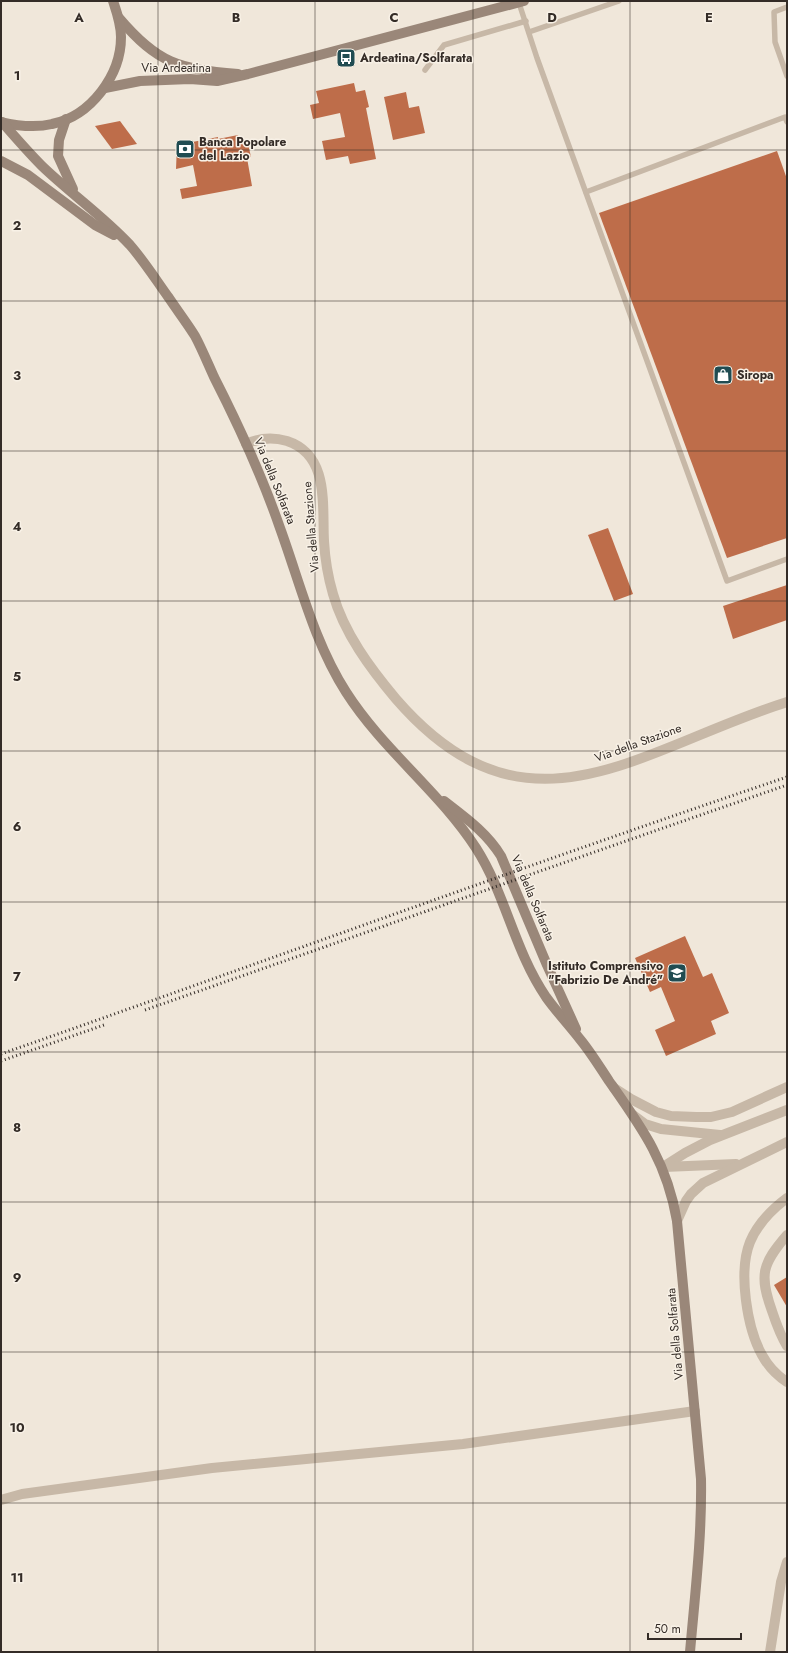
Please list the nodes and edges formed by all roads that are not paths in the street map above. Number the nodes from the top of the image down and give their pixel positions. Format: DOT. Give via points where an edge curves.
graph roads {
  1 [pos="113,1"];
  2 [pos="619,1"];
  3 [pos="522,2"];
  4 [pos="787,7"];
  5 [pos="119,18"];
  6 [pos="526,21"];
  7 [pos="529,32"];
  8 [pos="425,70"];
  9 [pos="248,74"];
  10 [pos="787,76"];
  11 [pos="104,88"];
  12 [pos="66,119"];
  13 [pos="1,122"];
  14 [pos="787,122"];
  15 [pos="1,161"];
  16 [pos="586,192"];
  17 [pos="74,193"];
  18 [pos="128,243"];
  19 [pos="246,444"];
  20 [pos="787,559"];
  21 [pos="787,702"];
  22 [pos="430,791"];
  23 [pos="581,1040"];
  24 [pos="614,1087"];
  25 [pos="786,1090"];
  26 [pos="787,1110"];
  27 [pos="633,1115"];
  28 [pos="724,1135"];
  29 [pos="787,1142"];
  30 [pos="742,1164"];
  31 [pos="663,1167"];
  32 [pos="787,1198"];
  33 [pos="677,1221"];
  34 [pos="787,1235"];
  35 [pos="787,1346"];
  36 [pos="787,1382"];
  37 [pos="695,1411"];
  38 [pos="1,1500"];
  39 [pos="787,1562"];
  40 [pos="690,1652"];
  41 [pos="770,1652"];
  1 -- 5 [label="main road"];
  2 -- 7 [label="lane"];
  3 -- 6 [label="lane"];
  3 -- 9 [label="main road, Via Ardeatina"];
  4 -- 10 [label="lane" via="774,12 775,42"];
  5 -- 9 [label="main road" via="134,35 166,60 195,69"];
  5 -- 11 [label="main road" via="119,54 114,72"];
  6 -- 7 [label="lane"];
  6 -- 8 [label="lane" via="444,45"];
  7 -- 16 [label="lane"];
  9 -- 11 [label="main road, Via Ardeatina" via="216,81 140,81"];
  11 -- 12 [label="main road" via="87,106"];
  12 -- 13 [label="main road" via="53,124 23,126"];
  12 -- 17 [label="main road, Via della Solfarata" via="59,140 58,156"];
  13 -- 17 [label="main road, Via della Solfarata" via="42,166"];
  14 -- 16 [label="lane" via="785,117"];
  15 -- 18 [label="main road" via="28,175 95,225"];
  16 -- 20 [label="lane" via="727,581"];
  17 -- 18 [label="main road, Via della Solfarata"];
  18 -- 19 [label="main road, Via della Solfarata" via="194,335"];
  19 -- 21 [label="street, Via della Stazione" via="262,439 281,440 300,448 311,459 319,475 323,497 325,547 330,583 348,632 375,673 408,711 446,746 475,763 530,779 550,780 579,776 621,766"];
  19 -- 22 [label="main road, Via della Solfarata" via="276,516 313,624 337,677 373,728"];
  22 -- 23 [label="main road, Via della Solfarata" via="477,849 531,972 548,1000"];
  22 -- 23 [label="main road, Via della Solfarata" via="476,826 499,853"];
  23 -- 24 [label="main road, Via della Solfarata"];
  24 -- 25 [label="street" via="656,1112 671,1116 696,1117 732,1112"];
  24 -- 27 [label="main road, Via della Solfarata"];
  26 -- 28 [label="street"];
  27 -- 28 [label="street" via="645,1124 662,1129"];
  27 -- 31 [label="main road, Via della Solfarata"];
  28 -- 31 [label="street" via="685,1153"];
  29 -- 30 [label="street"];
  30 -- 31 [label="street"];
  30 -- 33 [label="street" via="697,1188 686,1201"];
  31 -- 33 [label="main road, Via della Solfarata" via="672,1192"];
  32 -- 36 [label="street" via="765,1217 755,1231 748,1251 745,1279 751,1323 758,1347 772,1369"];
  33 -- 37 [label="main road, Via della Solfarata"];
  34 -- 35 [label="street" via="769,1259 764,1284 779,1332"];
  37 -- 38 [label="street" via="463,1444 212,1468 22,1494"];
  37 -- 40 [label="main road, Via della Solfarata" via="701,1479 701,1514"];
  39 -- 41 [label="street" via="780,1587"];
}
